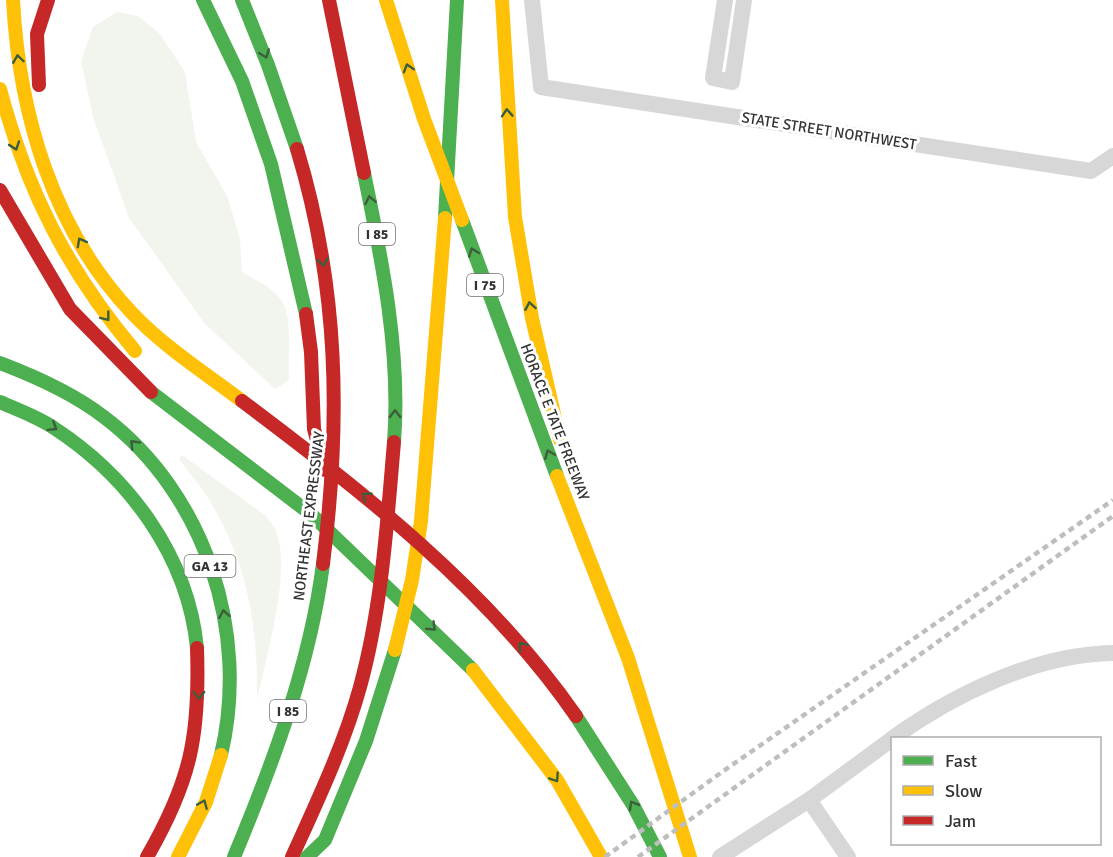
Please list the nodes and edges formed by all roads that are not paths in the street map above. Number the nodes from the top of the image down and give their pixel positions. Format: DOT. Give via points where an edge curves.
graph roads {
  1 [pos="13,0"];
  2 [pos="48,0"];
  3 [pos="203,0"];
  4 [pos="242,0"];
  5 [pos="329,0"];
  6 [pos="386,0"];
  7 [pos="447,0"];
  8 [pos="457,0"];
  9 [pos="501,0"];
  10 [pos="532,0"];
  11 [pos="725,0"];
  12 [pos="744,0"];
  13 [pos="453,86"];
  14 [pos="0,89"];
  15 [pos="41,97"];
  16 [pos="1113,156"];
  17 [pos="0,190"];
  18 [pos="86,224"];
  19 [pos="5,228"];
  20 [pos="32,249"];
  21 [pos="146,362"];
  22 [pos="0,363"];
  23 [pos="180,396"];
  24 [pos="240,401"];
  25 [pos="0,402"];
  26 [pos="330,490"];
  27 [pos="312,515"];
  28 [pos="594,567"];
  29 [pos="1113,653"];
  30 [pos="896,737"];
  31 [pos="891,740"];
  32 [pos="809,800"];
  33 [pos="147,857"];
  34 [pos="178,857"];
  35 [pos="234,857"];
  36 [pos="292,857"];
  37 [pos="307,857"];
  38 [pos="601,857"];
  39 [pos="660,857"];
  40 [pos="690,857"];
  41 [pos="720,857"];
  42 [pos="848,857"];
  24 -- 1 [label="highway, one-way" via="129,310 82,245 47,172 29,117"];
  2 -- 15 [label="highway" via="36,48"];
  3 -- 26 [label="highway" via="242,81 284,211 305,306 316,439"];
  4 -- 26 [label="highway, NORTHEAST EXPRESSWAY / I 85, one-way" via="277,87 316,223 329,301 336,386"];
  36 -- 5 [label="highway, I 85, one-way" via="318,801 360,687 377,607 392,497 395,379 386,296 378,238"];
  28 -- 6 [label="highway, HORACE E TATE FREEWAY / I 75, one-way" via="428,130"];
  7 -- 13 [label="highway"];
  8 -- 13 [label="highway"];
  28 -- 9 [label="highway, one-way" via="548,394 522,262 511,166"];
  10 -- 16 [label="street, STATE STREET NORTHWEST" via="541,87 1091,171"];
  11 -- 12 [label="street" via="713,78 732,82"];
  13 -- 37 [label="highway" via="421,521 401,630 338,814 325,840"];
  14 -- 21 [label="highway, one-way" via="10,134 50,232 106,318"];
  17 -- 20 [label="highway"];
  18 -- 24 [label="highway" via="117,276 152,320"];
  19 -- 20 [label="highway"];
  20 -- 27 [label="highway" via="70,309 124,367 156,397"];
  34 -- 22 [label="highway, GA 13, one-way" via="209,791 224,743 230,692 227,629 204,548 183,504 156,466 119,429 73,396"];
  23 -- 27 [label="highway"];
  39 -- 24 [label="highway, one-way" via="598,746 554,684 503,623 366,496"];
  25 -- 33 [label="highway, GA 13, one-way" via="59,431 109,470 157,528 177,566 188,599 199,649 199,712 191,759 177,799"];
  26 -- 35 [label="highway, NORTHEAST EXPRESSWAY / I 85" via="311,631 270,770"];
  27 -- 38 [label="highway, one-way" via="467,663 557,780"];
  28 -- 40 [label="highway, HORACE E TATE FREEWAY / I 75" via="631,669"];
  29 -- 30 [label="street" via="1065,658 994,682"];
  31 -- 32 [label="street"];
  32 -- 41 [label="street"];
  32 -- 42 [label="street"];
}
